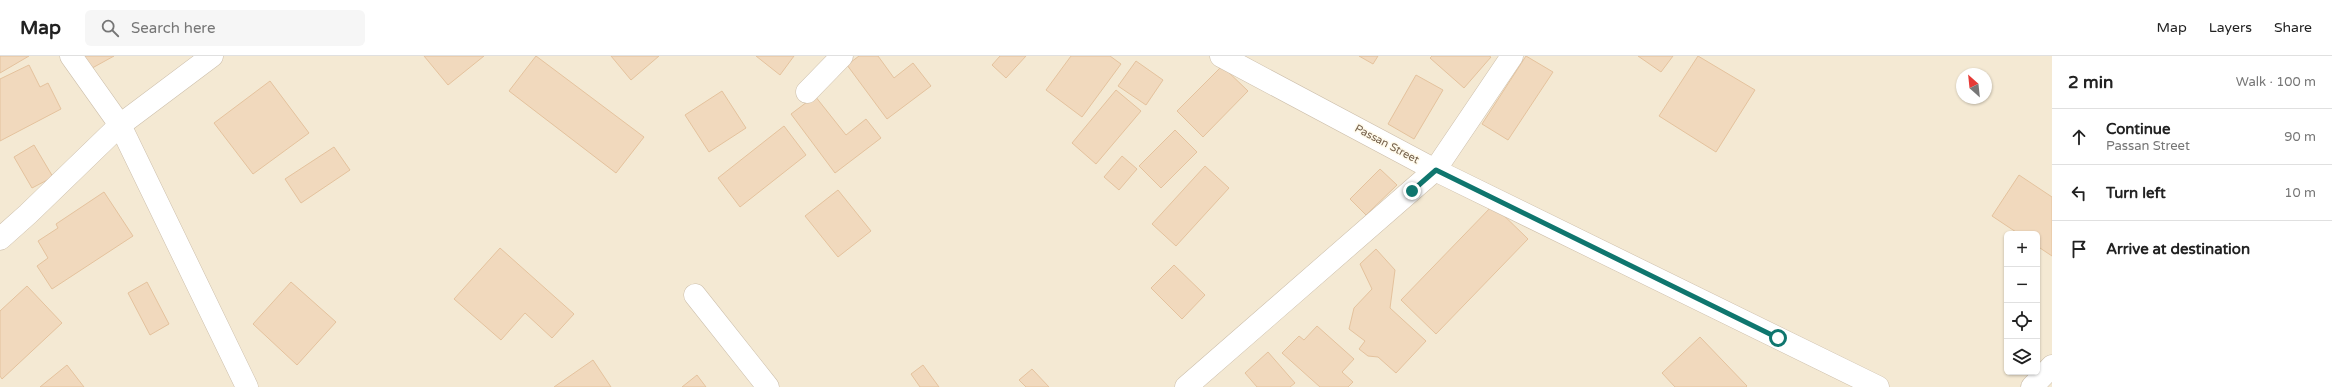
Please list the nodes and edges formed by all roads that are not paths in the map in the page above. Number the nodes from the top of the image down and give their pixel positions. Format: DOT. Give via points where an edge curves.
graph roads {
  1 [pos="71,56"];
  2 [pos="212,56"];
  3 [pos="842,56"];
  4 [pos="1221,56"];
  5 [pos="1513,56"];
  6 [pos="807,92"];
  7 [pos="120,125"];
  8 [pos="1438,167"];
  9 [pos="0,239"];
  10 [pos="695,295"];
  11 [pos="2052,366"];
  12 [pos="247,387"];
  13 [pos="768,387"];
  14 [pos="1186,387"];
  15 [pos="1878,387"];
  16 [pos="2032,387"];
  1 -- 7 [label="street"];
  2 -- 7 [label="street"];
  3 -- 6 [label="street"];
  4 -- 8 [label="street, Passan Street"];
  5 -- 8 [label="street"];
  7 -- 9 [label="street"];
  7 -- 12 [label="street"];
  8 -- 14 [label="street"];
  8 -- 15 [label="street, Passan Street"];
  10 -- 13 [label="street"];
  11 -- 16 [label="street"];
}
